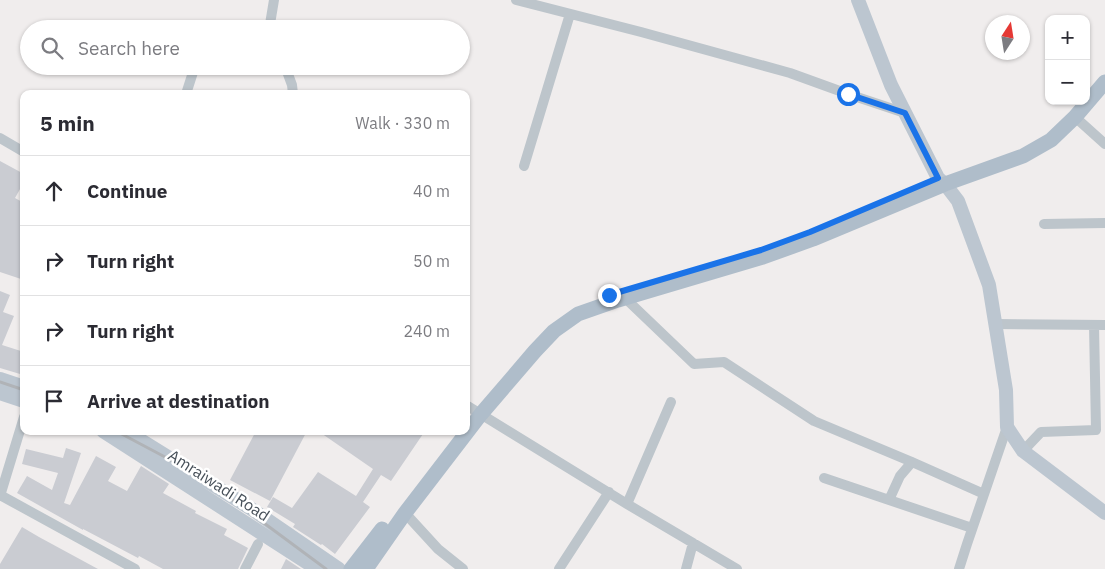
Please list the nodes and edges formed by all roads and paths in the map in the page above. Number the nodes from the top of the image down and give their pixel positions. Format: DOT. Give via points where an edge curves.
graph roads {
  1 [pos="274,0"];
  2 [pos="858,0"];
  3 [pos="521,1"];
  4 [pos="570,14"];
  5 [pos="271,20"];
  6 [pos="1105,68"];
  7 [pos="192,75"];
  8 [pos="288,75"];
  9 [pos="1105,82"];
  10 [pos="1090,86"];
  11 [pos="187,90"];
  12 [pos="293,90"];
  13 [pos="1075,105"];
  14 [pos="905,113"];
  15 [pos="1075,118"];
  16 [pos="0,138"];
  17 [pos="1105,144"];
  18 [pos="20,150"];
  19 [pos="524,166"];
  20 [pos="941,181"];
  21 [pos="1105,223"];
  22 [pos="1044,224"];
  23 [pos="625,298"];
  24 [pos="995,324"];
  25 [pos="1094,325"];
  26 [pos="1105,325"];
  27 [pos="0,379"];
  28 [pos="20,386"];
  29 [pos="0,393"];
  30 [pos="20,400"];
  31 [pos="671,402"];
  32 [pos="472,412"];
  33 [pos="1007,427"];
  34 [pos="1101,429"];
  35 [pos="20,430"];
  36 [pos="109,435"];
  37 [pos="132,435"];
  38 [pos="455,435"];
  39 [pos="457,435"];
  40 [pos="1024,451"];
  41 [pos="912,462"];
  42 [pos="824,478"];
  43 [pos="609,492"];
  44 [pos="984,494"];
  45 [pos="0,495"];
  46 [pos="890,500"];
  47 [pos="628,504"];
  48 [pos="405,513"];
  49 [pos="1105,513"];
  50 [pos="972,528"];
  51 [pos="693,543"];
  52 [pos="258,544"];
  53 [pos="135,569"];
  54 [pos="245,569"];
  55 [pos="317,569"];
  56 [pos="339,569"];
  57 [pos="351,569"];
  58 [pos="366,569"];
  59 [pos="463,569"];
  60 [pos="559,569"];
  61 [pos="686,569"];
  62 [pos="737,569"];
  63 [pos="960,569"];
  1 -- 5 [label="street"];
  2 -- 14 [label="street"];
  3 -- 4 [label="street"];
  4 -- 14 [label="street" via="790,73"];
  4 -- 19 [label="street"];
  6 -- 10 [label="main road"];
  7 -- 11 [label="street"];
  8 -- 12 [label="street"];
  9 -- 15 [label="main road"];
  13 -- 20 [label="main road" via="1046,134 1020,149"];
  14 -- 20 [label="street"];
  15 -- 17 [label="street"];
  15 -- 20 [label="main road" via="1051,140 1023,156"];
  16 -- 18 [label="street"];
  20 -- 23 [label="main road" via="813,239"];
  20 -- 24 [label="street" via="958,201 989,285"];
  20 -- 32 [label="main road" via="761,250 574,307 548,325"];
  21 -- 22 [label="street"];
  23 -- 32 [label="main road" via="578,314 554,331"];
  23 -- 41 [label="street" via="694,364 724,362 814,421"];
  24 -- 25 [label="street"];
  24 -- 33 [label="street" via="1006,390"];
  25 -- 26 [label="street"];
  25 -- 34 [label="street"];
  27 -- 28 [label="street"];
  29 -- 30 [label="street"];
  31 -- 47 [label="street"];
  32 -- 43 [label="street"];
  33 -- 40 [label="street"];
  33 -- 44 [label="street"];
  34 -- 40 [label="street" via="1041,432"];
  35 -- 45 [label="street"];
  36 -- 55 [label="street, Amraiwadi Road"];
  37 -- 56 [label="street" via="250,508"];
  38 -- 57 [label="main road"];
  39 -- 48 [label="main road"];
  40 -- 49 [label="street"];
  41 -- 44 [label="street"];
  41 -- 46 [label="street" via="900,476"];
  42 -- 46 [label="street"];
  43 -- 47 [label="street"];
  43 -- 60 [label="street"];
  44 -- 50 [label="street"];
  45 -- 53 [label="street"];
  46 -- 50 [label="street"];
  47 -- 51 [label="street"];
  48 -- 58 [label="main road"];
  48 -- 59 [label="street" via="438,549"];
  50 -- 63 [label="street"];
  51 -- 61 [label="street"];
  51 -- 62 [label="street"];
  52 -- 54 [label="street"];
}
